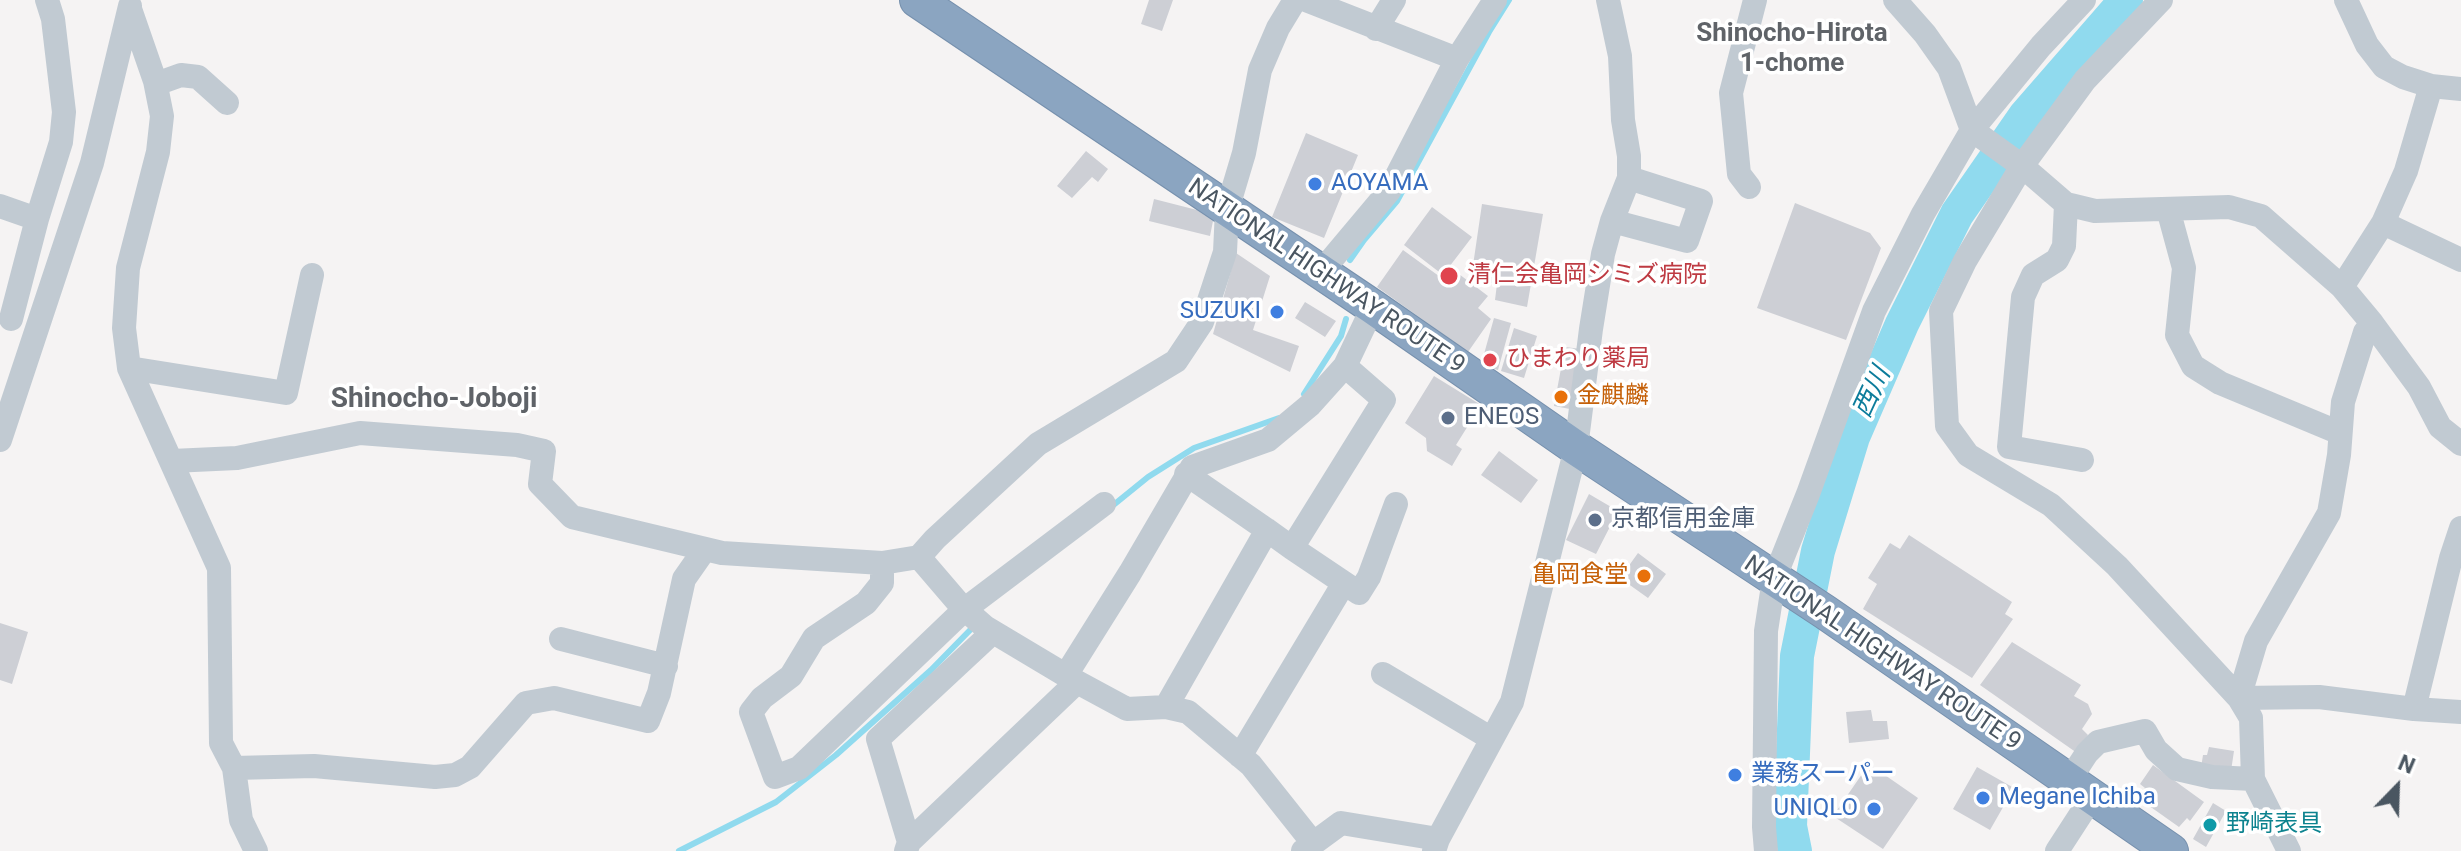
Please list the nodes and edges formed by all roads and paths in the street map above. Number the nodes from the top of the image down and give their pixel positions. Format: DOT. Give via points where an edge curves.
graph roads {
  1 [pos="47,0"];
  2 [pos="917,0"];
  3 [pos="1295,0"];
  4 [pos="1306,0"];
  5 [pos="1394,0"];
  6 [pos="1495,0"];
  7 [pos="1608,0"];
  8 [pos="1755,0"];
  9 [pos="1895,0"];
  10 [pos="2084,0"];
  11 [pos="2161,0"];
  12 [pos="2346,0"];
  13 [pos="130,4"];
  14 [pos="1376,29"];
  15 [pos="1457,59"];
  16 [pos="156,84"];
  17 [pos="2431,86"];
  18 [pos="2461,89"];
  19 [pos="227,103"];
  20 [pos="1977,134"];
  21 [pos="2017,163"];
  22 [pos="1629,178"];
  23 [pos="1749,187"];
  24 [pos="2066,204"];
  25 [pos="0,206"];
  26 [pos="2168,209"];
  27 [pos="1227,210"];
  28 [pos="37,219"];
  29 [pos="1612,221"];
  30 [pos="2383,223"];
  31 [pos="2461,260"];
  32 [pos="1321,272"];
  33 [pos="312,275"];
  34 [pos="2342,287"];
  35 [pos="1373,307"];
  36 [pos="6,317"];
  37 [pos="2372,323"];
  38 [pos="38,327"];
  39 [pos="1345,366"];
  40 [pos="129,368"];
  41 [pos="2340,433"];
  42 [pos="0,440"];
  43 [pos="2461,444"];
  44 [pos="1576,448"];
  45 [pos="2082,460"];
  46 [pos="172,461"];
  47 [pos="1186,474"];
  48 [pos="1104,504"];
  49 [pos="1396,504"];
  50 [pos="2461,528"];
  51 [pos="1267,530"];
  52 [pos="1292,548"];
  53 [pos="705,549"];
  54 [pos="919,557"];
  55 [pos="882,563"];
  56 [pos="1344,583"];
  57 [pos="1782,584"];
  58 [pos="965,609"];
  59 [pos="993,632"];
  60 [pos="561,639"];
  61 [pos="666,666"];
  62 [pos="1383,674"];
  63 [pos="1071,678"];
  64 [pos="2239,698"];
  65 [pos="1166,707"];
  66 [pos="2414,709"];
  67 [pos="2461,712"];
  68 [pos="1492,739"];
  69 [pos="1240,756"];
  70 [pos="234,768"];
  71 [pos="2253,779"];
  72 [pos="2080,789"];
  73 [pos="1436,845"];
  74 [pos="907,846"];
  75 [pos="1308,847"];
  76 [pos="2160,848"];
  77 [pos="256,851"];
  78 [pos="1766,851"];
  79 [pos="2057,851"];
  80 [pos="2289,851"];
  1 -- 28 [label="street" via="64,112 61,142"];
  2 -- 27 [label="highway, NATIONAL HIGHWAY ROUTE 9"];
  3 -- 27 [label="street" via="1260,70"];
  4 -- 14 [label="street"];
  5 -- 14 [label="street"];
  6 -- 15 [label="street"];
  7 -- 22 [label="street" via="1620,56"];
  8 -- 23 [label="street" via="1731,93 1739,174"];
  9 -- 20 [label="street" via="1949,68"];
  10 -- 20 [label="street" via="2041,46"];
  11 -- 21 [label="street"];
  12 -- 17 [label="street" via="2384,67"];
  13 -- 16 [label="street"];
  13 -- 38 [label="street" via="92,163"];
  14 -- 15 [label="street"];
  15 -- 32 [label="street" via="1389,191"];
  16 -- 19 [label="street" via="181,75 198,77"];
  16 -- 40 [label="street" via="162,116 158,152 128,268 124,328"];
  17 -- 18 [label="street"];
  17 -- 30 [label="street" via="2406,171"];
  20 -- 21 [label="street"];
  20 -- 57 [label="street" via="1923,214 1874,311 1808,494"];
  21 -- 24 [label="street"];
  21 -- 64 [label="street" via="1941,311 1947,426 1968,455 2051,505 2117,566"];
  22 -- 29 [label="street"];
  22 -- 29 [label="street" via="1701,201 1687,241"];
  24 -- 26 [label="street" via="2095,211"];
  24 -- 45 [label="street" via="2064,246 2057,260 2033,275 2023,297 2009,447"];
  25 -- 28 [label="street"];
  26 -- 34 [label="street" via="2229,207 2261,216"];
  26 -- 41 [label="street" via="2184,268 2177,335 2193,366 2220,383"];
  27 -- 32 [label="highway, NATIONAL HIGHWAY ROUTE 9"];
  27 -- 54 [label="street" via="1225,252 1202,322 1176,361 1038,444"];
  28 -- 36 [label="street"];
  29 -- 44 [label="street"];
  30 -- 31 [label="street"];
  30 -- 34 [label="street"];
  32 -- 35 [label="highway, NATIONAL HIGHWAY ROUTE 9"];
  33 -- 40 [label="street" via="286,393"];
  34 -- 37 [label="street"];
  35 -- 39 [label="street"];
  35 -- 44 [label="highway, NATIONAL HIGHWAY ROUTE 9"];
  36 -- 38 [label="street"];
  37 -- 41 [label="street" via="2343,402"];
  37 -- 43 [label="street" via="2419,387 2440,427"];
  38 -- 42 [label="street"];
  39 -- 47 [label="street" via="1268,440 1192,467"];
  39 -- 52 [label="street" via="1384,400"];
  40 -- 46 [label="street"];
  41 -- 64 [label="street" via="2329,513 2256,641"];
  44 -- 57 [label="highway, NATIONAL HIGHWAY ROUTE 9"];
  44 -- 68 [label="street" via="1512,702"];
  46 -- 53 [label="street" via="237,458 360,433 517,445 544,451 540,484 572,517"];
  46 -- 70 [label="street" via="219,568 221,743"];
  47 -- 51 [label="street"];
  47 -- 63 [label="street"];
  48 -- 58 [label="street"];
  49 -- 56 [label="street" via="1359,593"];
  50 -- 66 [label="street"];
  51 -- 52 [label="street"];
  51 -- 65 [label="street"];
  52 -- 56 [label="street"];
  53 -- 55 [label="street"];
  53 -- 61 [label="street" via="684,579"];
  54 -- 55 [label="street"];
  54 -- 58 [label="street"];
  55 -- 58 [label="street" via="882,583 866,603 814,638 791,676 751,712 775,777 799,768"];
  56 -- 69 [label="street"];
  57 -- 72 [label="highway, NATIONAL HIGHWAY ROUTE 9"];
  57 -- 78 [label="street" via="1766,631"];
  58 -- 59 [label="street"];
  59 -- 63 [label="street"];
  59 -- 74 [label="street" via="878,739"];
  60 -- 61 [label="street"];
  61 -- 70 [label="street" via="648,721 554,698 526,703 470,767 455,775 314,766"];
  62 -- 68 [label="street"];
  63 -- 65 [label="street" via="1127,709"];
  63 -- 74 [label="street"];
  64 -- 66 [label="street" via="2319,697"];
  64 -- 71 [label="street" via="2251,718"];
  65 -- 69 [label="street" via="1188,712"];
  66 -- 67 [label="street"];
  68 -- 73 [label="street"];
  69 -- 75 [label="street"];
  70 -- 77 [label="street" via="241,820"];
  71 -- 72 [label="street" via="2177,769 2145,731 2098,742 2087,753"];
  71 -- 80 [label="street"];
  72 -- 76 [label="highway, NATIONAL HIGHWAY ROUTE 9"];
  72 -- 79 [label="street"];
  73 -- 75 [label="street" via="1341,823"];
}
